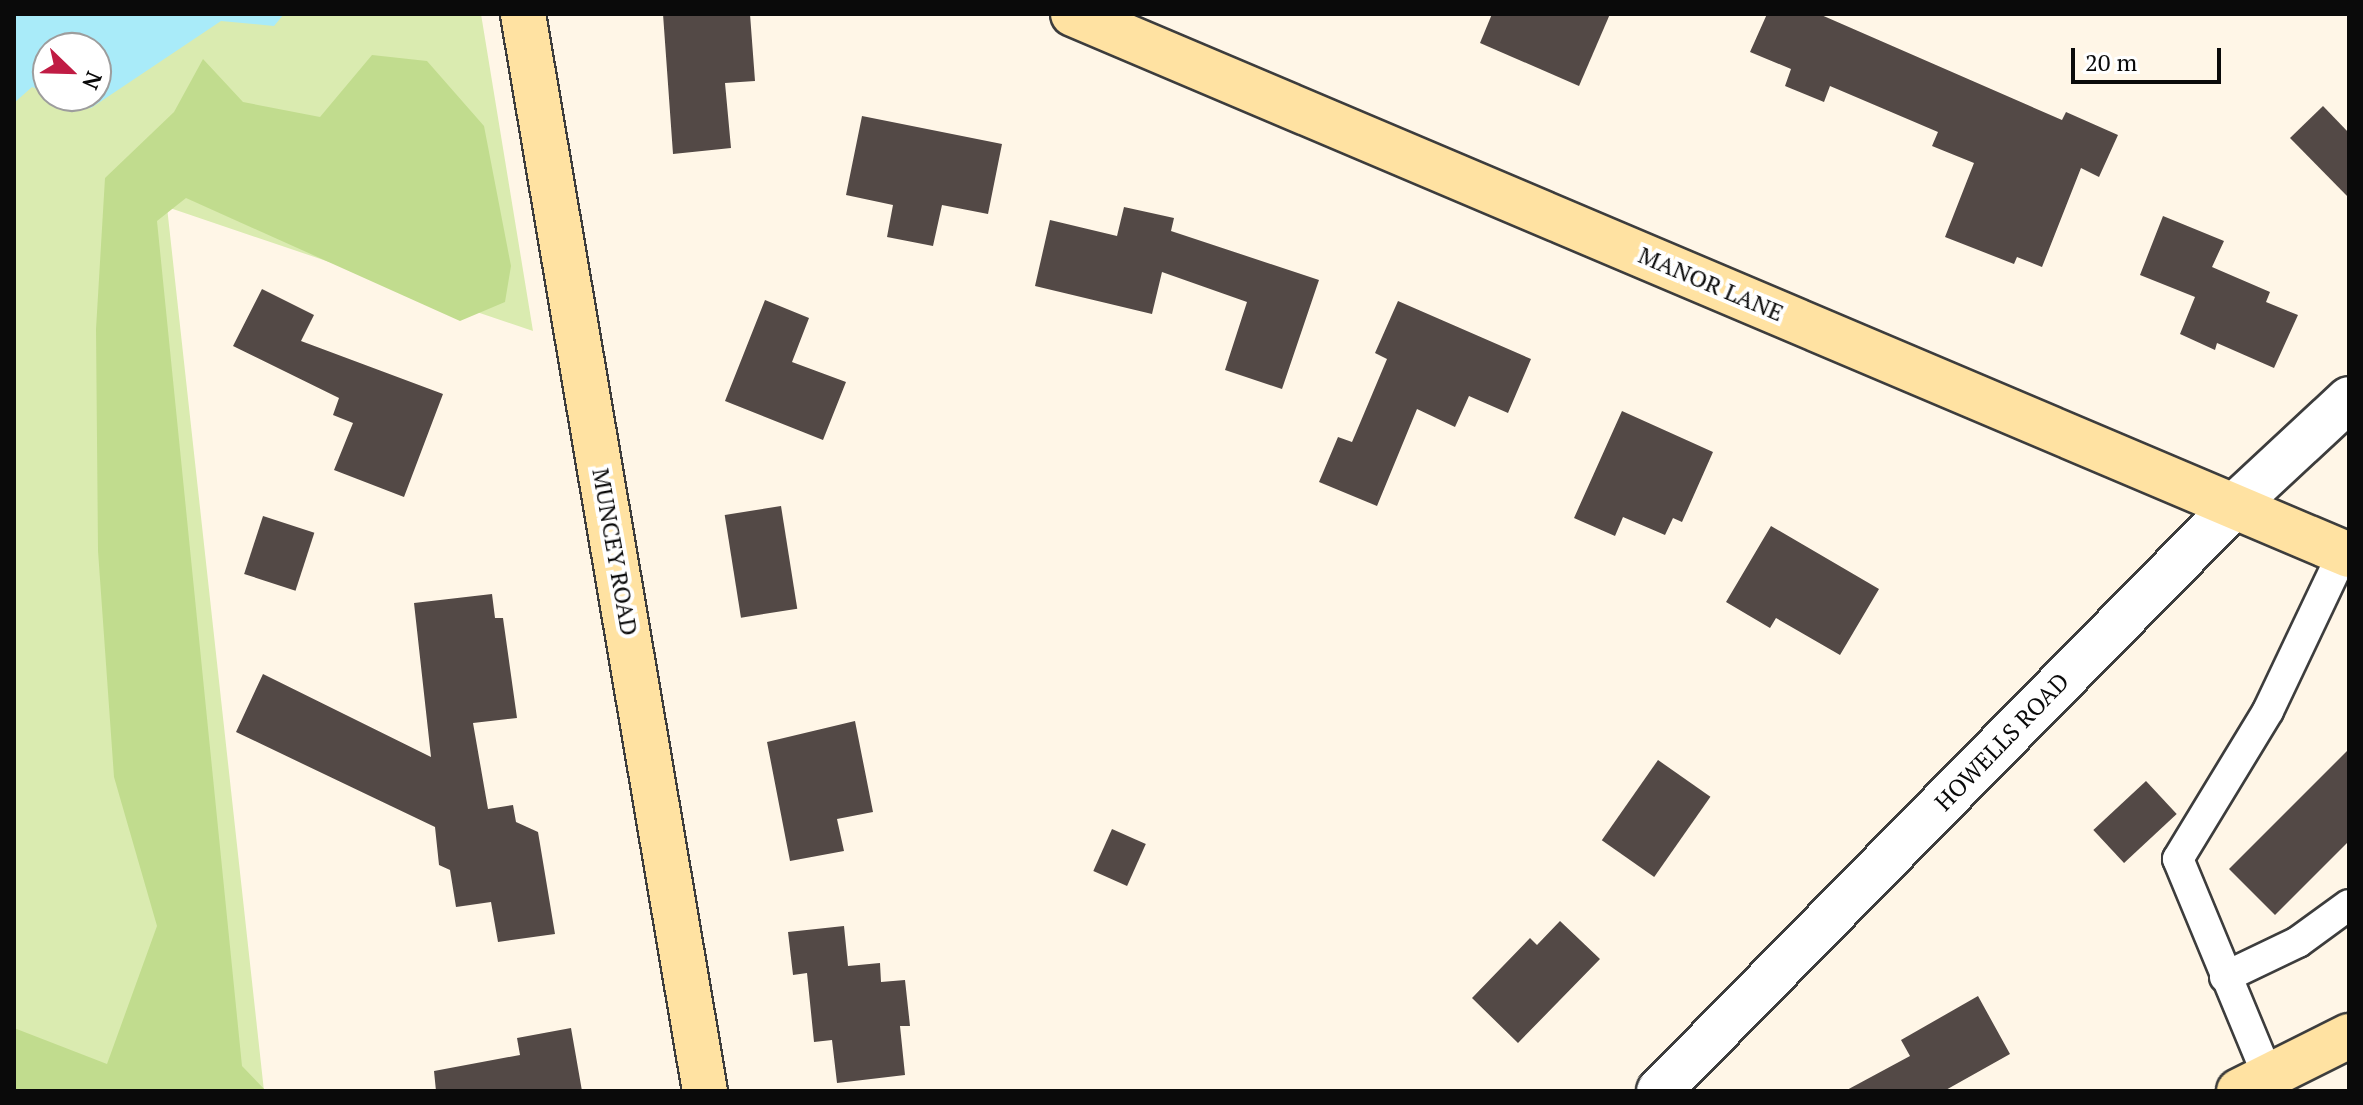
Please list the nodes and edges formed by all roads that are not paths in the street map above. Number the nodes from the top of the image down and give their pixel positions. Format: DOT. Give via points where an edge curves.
graph roads {
  1 [pos="523,14"];
  2 [pos="1073,14"];
  3 [pos="2349,399"];
  4 [pos="2234,506"];
  5 [pos="2346,554"];
  6 [pos="2349,905"];
  7 [pos="2225,977"];
  8 [pos="2349,1036"];
  9 [pos="2254,1084"];
  10 [pos="705,1091"];
  11 [pos="1659,1091"];
  1 -- 10 [label="street, MUNCEY ROAD"];
  2 -- 4 [label="street, MANOR LANE"];
  3 -- 4 [label="street, HOWELLS ROAD"];
  4 -- 5 [label="street, MANOR LANE"];
  4 -- 11 [label="street, HOWELLS ROAD"];
  5 -- 7 [label="lane" via="2268,711 2178,859"];
  6 -- 7 [label="lane" via="2298,942"];
  7 -- 9 [label="lane"];
  8 -- 9 [label="street"];
}
